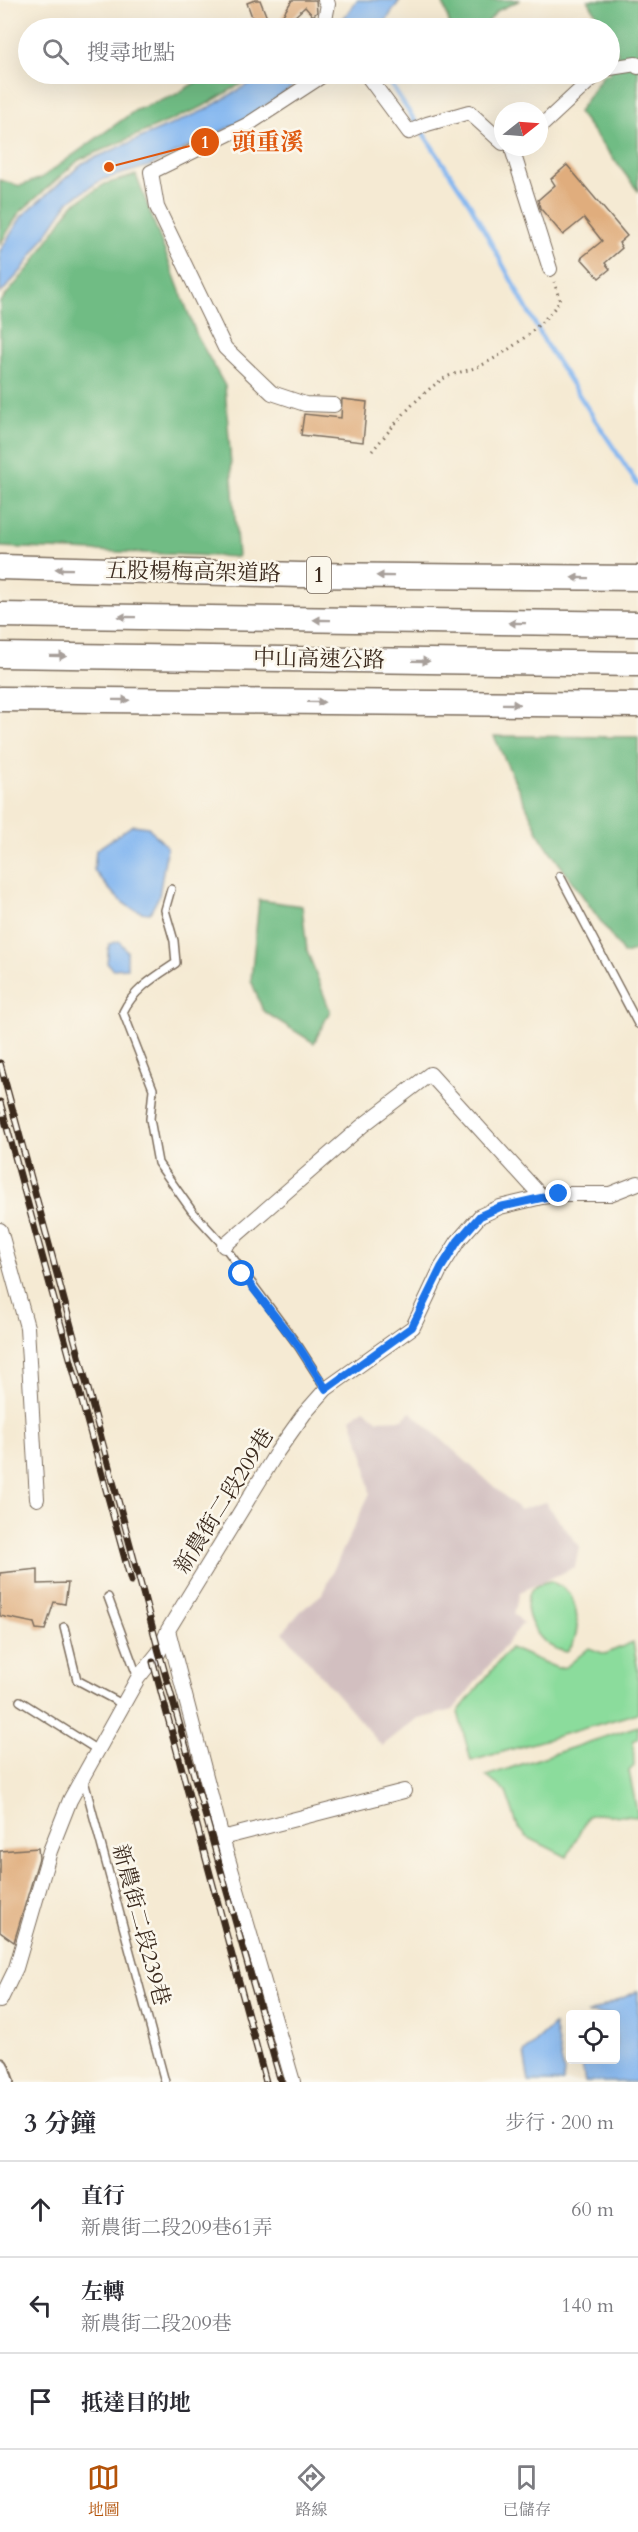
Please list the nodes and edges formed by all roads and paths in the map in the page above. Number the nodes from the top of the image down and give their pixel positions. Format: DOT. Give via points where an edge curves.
graph roads {
  1 [pos="325,0"];
  2 [pos="325,18"];
  3 [pos="620,66"];
  4 [pos="638,67"];
  5 [pos="310,84"];
  6 [pos="373,84"];
  7 [pos="586,84"];
  8 [pos="548,120"];
  9 [pos="494,133"];
  10 [pos="514,156"];
  11 [pos="550,269"];
  12 [pos="334,405"];
  13 [pos="372,451"];
  14 [pos="0,567"];
  15 [pos="638,578"];
  16 [pos="0,615"];
  17 [pos="638,624"];
  18 [pos="0,655"];
  19 [pos="638,664"];
  20 [pos="0,699"];
  21 [pos="638,705"];
  22 [pos="560,876"];
  23 [pos="171,889"];
  24 [pos="638,1024"];
  25 [pos="638,1183"];
  26 [pos="542,1197"];
  27 [pos="0,1230"];
  28 [pos="224,1246"];
  29 [pos="326,1389"];
  30 [pos="37,1499"];
  31 [pos="108,1597"];
  32 [pos="64,1627"];
  33 [pos="168,1630"];
  34 [pos="138,1678"];
  35 [pos="20,1701"];
  36 [pos="124,1705"];
  37 [pos="99,1750"];
  38 [pos="83,1777"];
  39 [pos="404,1791"];
  40 [pos="222,1838"];
  41 [pos="0,2001"];
  42 [pos="0,2067"];
  43 [pos="5,2082"];
  44 [pos="165,2082"];
  45 [pos="293,2082"];
  1 -- 2 [label="street"];
  3 -- 4 [label="street"];
  5 -- 12 [label="street" via="248,125 151,172 157,207 225,348 272,393 305,404"];
  6 -- 9 [label="street" via="408,132 469,112"];
  7 -- 8 [label="street"];
  10 -- 11 [label="street"];
  11 -- 13 [label="path" via="560,301 542,321 482,365 444,378 415,403"];
  15 -- 14 [label="highway, 五股楊梅高架道路 / 1, one-way"];
  17 -- 16 [label="highway, 中山高速公路 / 1, one-way"];
  18 -- 19 [label="highway, 中山高速公路, one-way"];
  20 -- 21 [label="highway, one-way"];
  22 -- 24 [label="lane"];
  23 -- 28 [label="lane" via="165,910 176,963 145,984 130,998 123,1012 153,1089 150,1119 158,1163 192,1211"];
  25 -- 26 [label="street, 新農街二段209巷" via="610,1194"];
  26 -- 28 [label="street" via="430,1074 362,1126"];
  26 -- 29 [label="street, 新農街二段209巷" via="480,1216 441,1268 412,1327"];
  27 -- 30 [label="street" via="27,1327"];
  28 -- 29 [label="lane"];
  29 -- 33 [label="street, 新農街二段209巷" via="277,1452"];
  31 -- 34 [label="lane"];
  32 -- 36 [label="lane" via="76,1680"];
  33 -- 34 [label="street, 新農街二段209巷" via="159,1652"];
  33 -- 40 [label="street"];
  34 -- 36 [label="street, 新農街二段209巷"];
  35 -- 37 [label="lane"];
  36 -- 37 [label="street, 新農街二段209巷"];
  37 -- 38 [label="street, 新農街二段209巷"];
  38 -- 41 [label="street, 新農街二段209巷" via="51,1851 16,1968"];
  38 -- 44 [label="lane, 新農街二段239巷"];
  39 -- 40 [label="street"];
  40 -- 45 [label="street"];
  42 -- 43 [label="street"];
}
